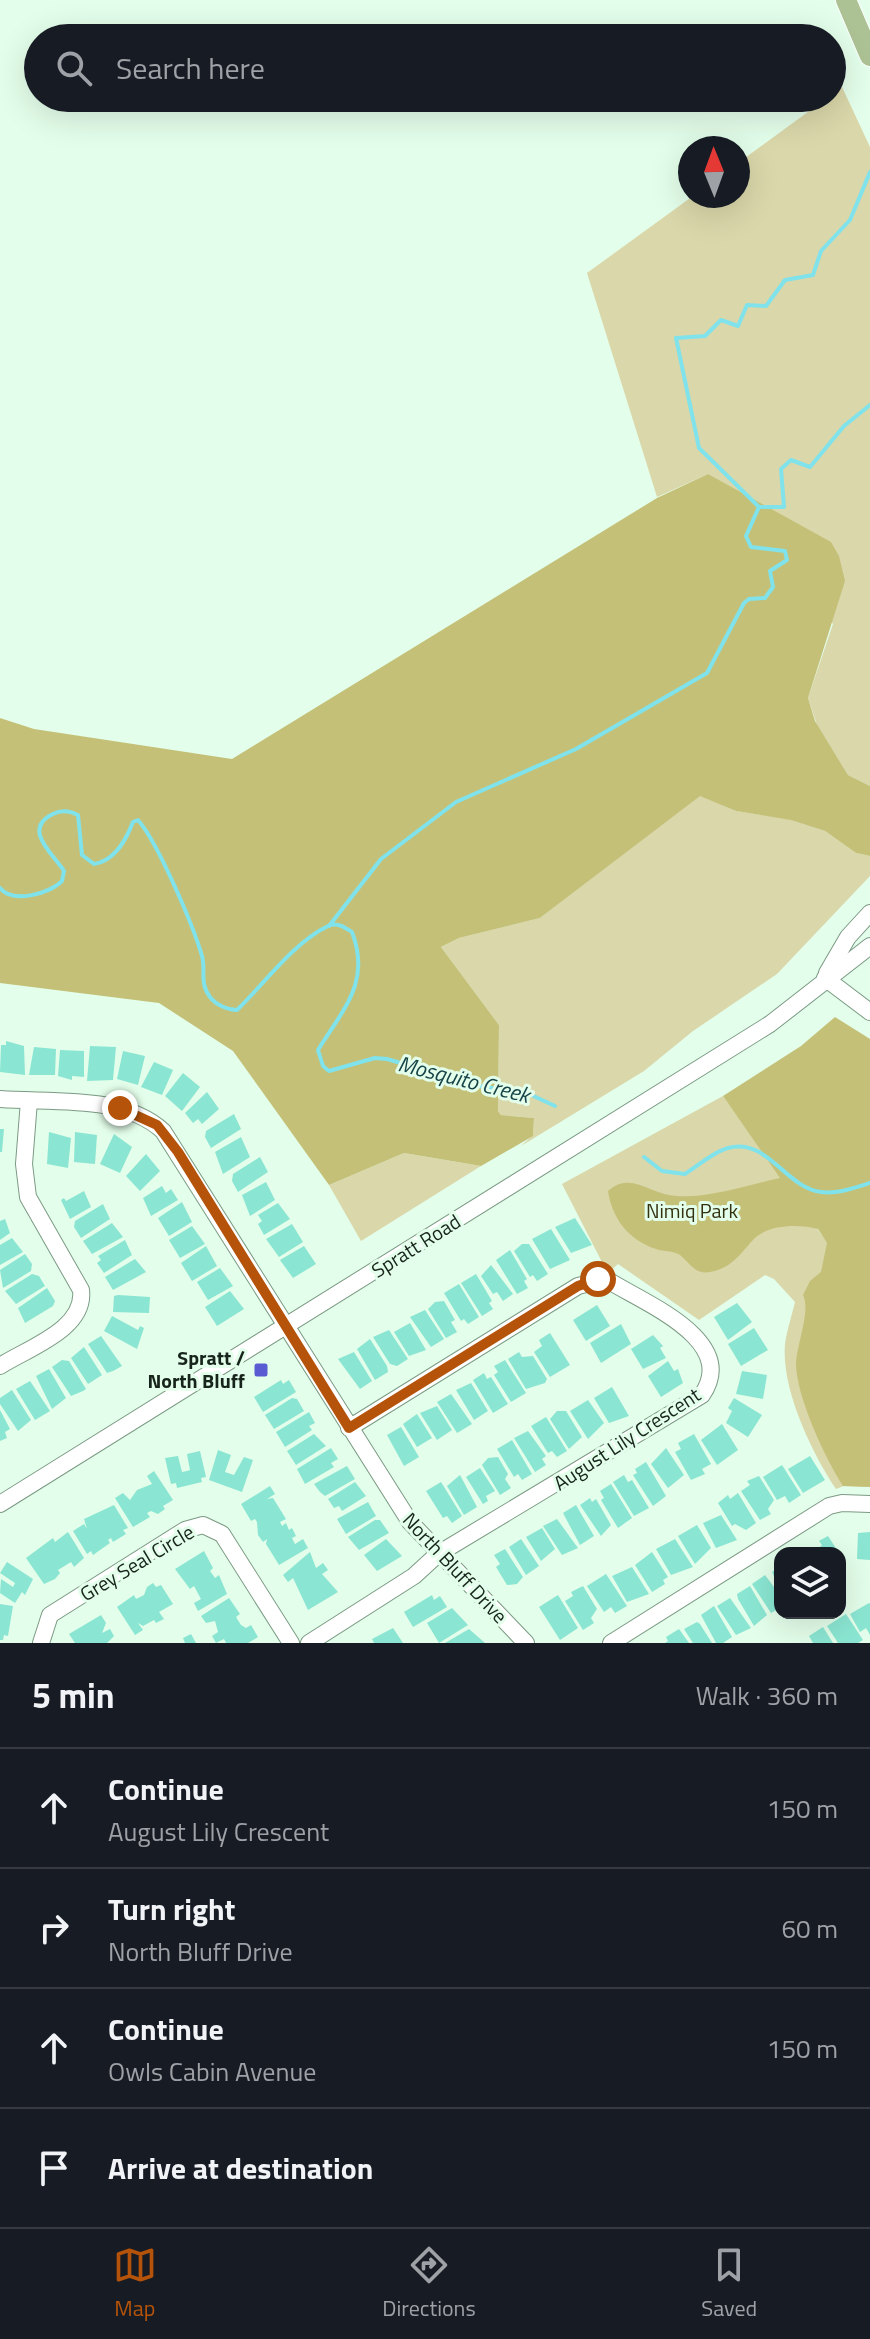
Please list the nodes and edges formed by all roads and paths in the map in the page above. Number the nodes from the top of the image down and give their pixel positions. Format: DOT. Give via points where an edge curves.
graph roads {
  1 [pos="846,0"];
  2 [pos="870,56"];
  3 [pos="870,913"];
  4 [pos="870,946"];
  5 [pos="825,978"];
  6 [pos="870,1012"];
  7 [pos="0,1099"];
  8 [pos="29,1101"];
  9 [pos="284,1327"];
  10 [pos="0,1366"];
  11 [pos="349,1428"];
  12 [pos="0,1504"];
  13 [pos="870,1504"];
  14 [pos="438,1554"];
  15 [pos="41,1643"];
  16 [pos="291,1643"];
  17 [pos="309,1643"];
  18 [pos="526,1643"];
  19 [pos="611,1643"];
  1 -- 2 [label="main road"];
  3 -- 5 [label="street, Spratt Road" via="848,937"];
  4 -- 5 [label="street, Spratt Road"];
  5 -- 6 [label="street"];
  5 -- 9 [label="street, Spratt Road" via="770,1024"];
  7 -- 8 [label="street, North Bluff Drive"];
  8 -- 9 [label="street, North Bluff Drive" via="120,1108 157,1125"];
  8 -- 10 [label="street" via="24,1164 28,1197 82,1298 72,1321"];
  9 -- 11 [label="street, North Bluff Drive"];
  9 -- 12 [label="street, Spratt Road"];
  11 -- 14 [label="street, North Bluff Drive" via="410,1522"];
  11 -- 14 [label="street, August Lily Crescent" via="590,1281 606,1279 686,1326 701,1342 710,1370 702,1395"];
  13 -- 19 [label="street" via="829,1506"];
  14 -- 17 [label="street, August Lily Crescent" via="414,1576"];
  14 -- 18 [label="street, North Bluff Drive"];
  15 -- 16 [label="street, Grey Seal Circle" via="50,1615 185,1530 203,1525 222,1534"];
}
